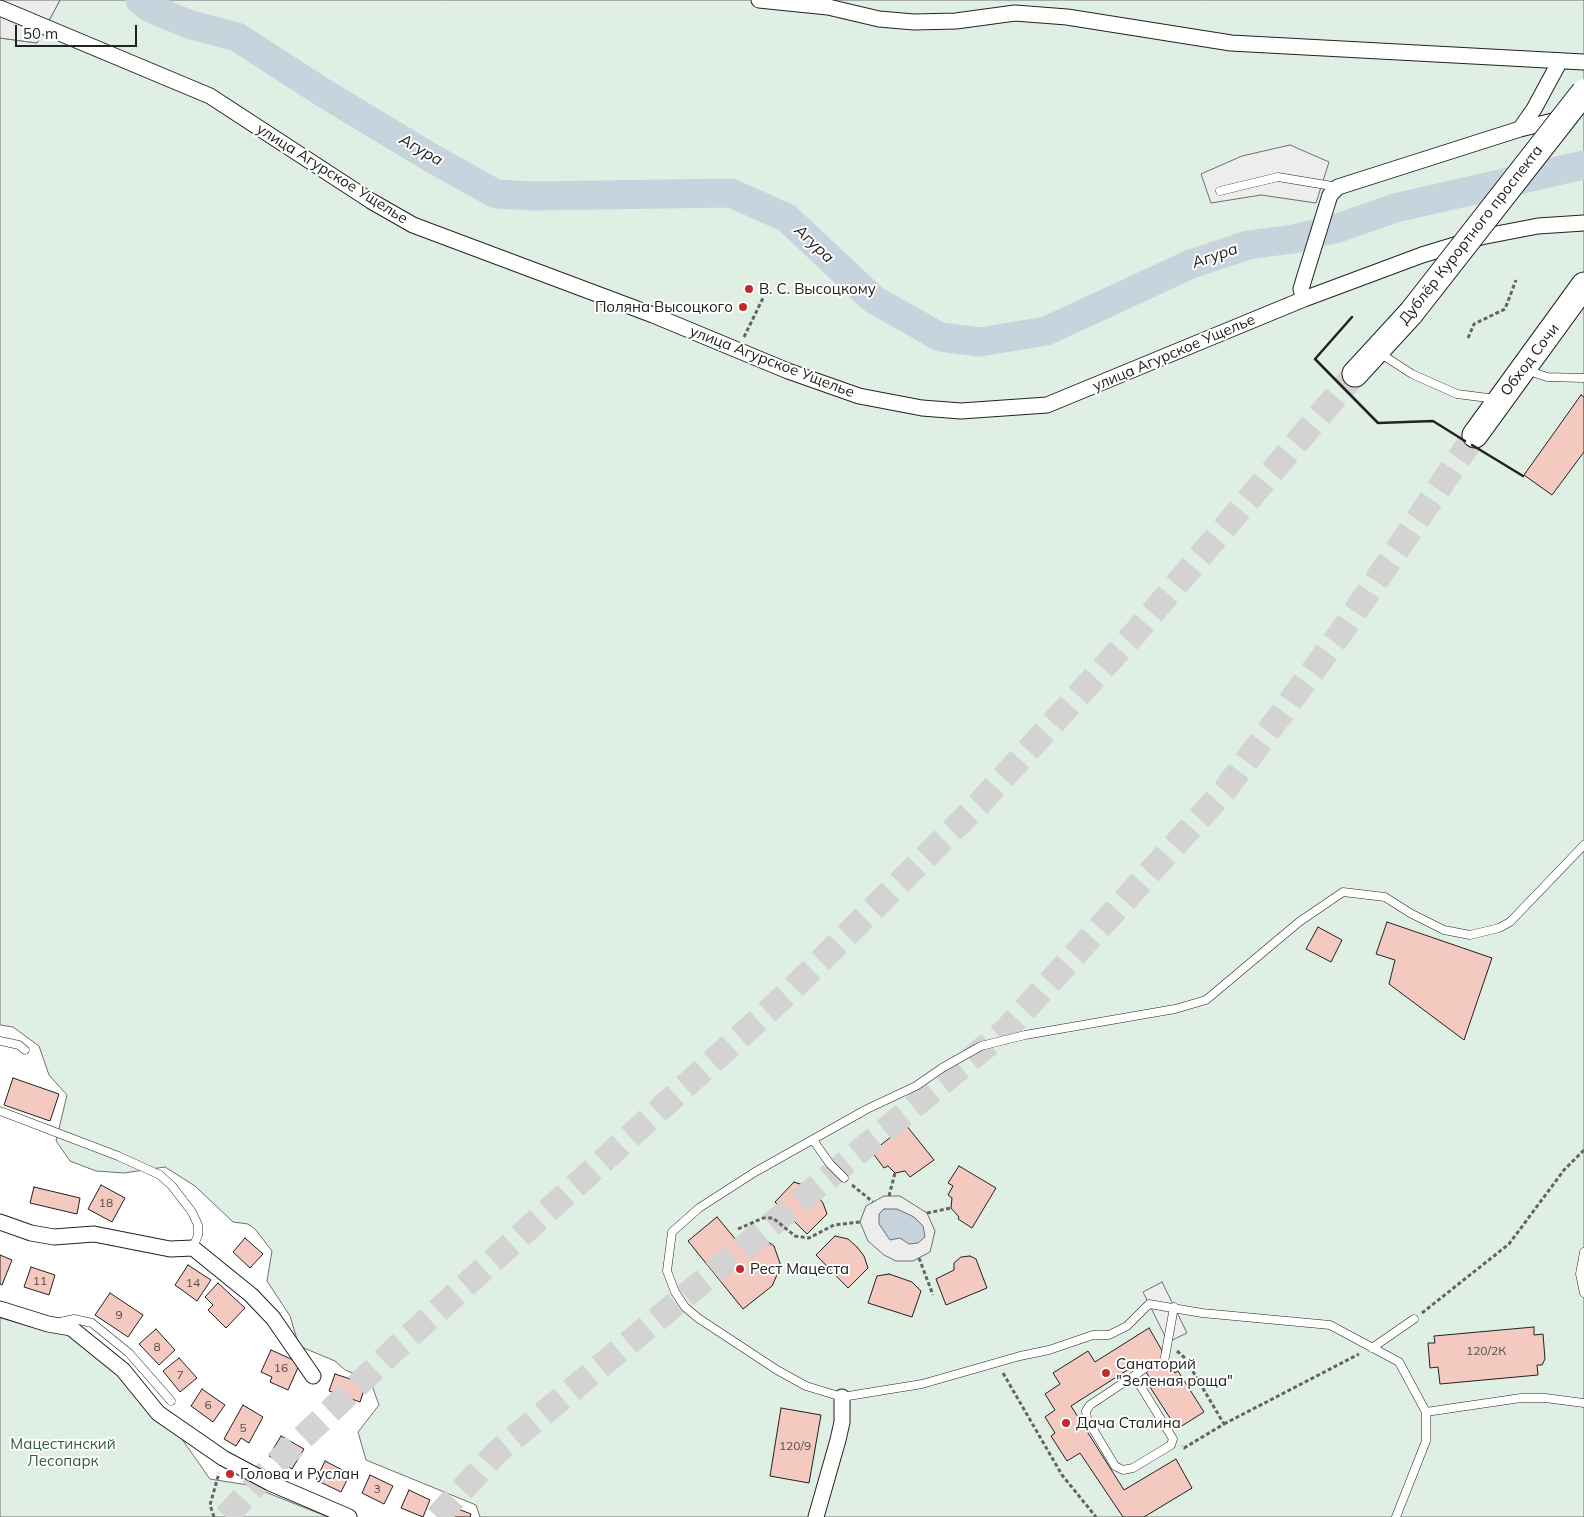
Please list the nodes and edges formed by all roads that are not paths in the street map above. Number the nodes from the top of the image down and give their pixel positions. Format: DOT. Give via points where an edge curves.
graph roads {
  1 [pos="759,0"];
  2 [pos="0,8"];
  3 [pos="1560,61"];
  4 [pos="1584,62"];
  5 [pos="1584,92"];
  6 [pos="1584,108"];
  7 [pos="1520,129"];
  8 [pos="1220,191"];
  9 [pos="1334,191"];
  10 [pos="1584,223"];
  11 [pos="1580,292"];
  12 [pos="1304,299"];
  13 [pos="1376,351"];
  14 [pos="1526,366"];
  15 [pos="1355,374"];
  16 [pos="1584,378"];
  17 [pos="1501,400"];
  18 [pos="1474,434"];
  19 [pos="1584,845"];
  20 [pos="0,1041"];
  21 [pos="26,1050"];
  22 [pos="0,1111"];
  23 [pos="813,1140"];
  24 [pos="844,1178"];
  25 [pos="0,1222"];
  26 [pos="193,1248"];
  27 [pos="1584,1252"];
  28 [pos="1584,1293"];
  29 [pos="1174,1307"];
  30 [pos="0,1309"];
  31 [pos="1414,1319"];
  32 [pos="48,1324"];
  33 [pos="1372,1348"];
  34 [pos="1164,1357"];
  35 [pos="1144,1369"];
  36 [pos="314,1376"];
  37 [pos="1135,1376"];
  38 [pos="842,1397"];
  39 [pos="171,1401"];
  40 [pos="1584,1403"];
  41 [pos="1426,1412"];
  42 [pos="349,1517"];
  43 [pos="816,1517"];
  44 [pos="1396,1517"];
  1 -- 3 [label="street" via="828,7 879,19 914,22 956,21 1015,13 1067,17 1231,43"];
  2 -- 12 [label="street, улица Агурское Ущелье" via="210,96 413,225 859,396 922,408 961,411 1047,405"];
  3 -- 4 [label="street"];
  3 -- 7 [label="street"];
  5 -- 13 [label="highway, Дублёр Курортного проспекта, bridge" via="1411,313"];
  6 -- 7 [label="street" via="1564,118"];
  7 -- 9 [label="street"];
  8 -- 9 [label="lane" via="1278,177"];
  9 -- 12 [label="street" via="1301,289"];
  10 -- 12 [label="street, улица Агурское Ущелье" via="1538,226 1481,237 1422,255"];
  11 -- 14 [label="highway, Обход Сочи"];
  13 -- 15 [label="highway, Дублёр Курортного проспекта"];
  13 -- 17 [label="lane" via="1412,374 1457,394"];
  14 -- 16 [label="lane" via="1547,376"];
  14 -- 17 [label="highway, Обход Сочи"];
  17 -- 18 [label="highway, Обход Сочи"];
  19 -- 23 [label="lane" via="1510,922 1499,928 1470,935 1444,930 1386,897 1343,892 1300,922 1206,1000 1175,1009 1025,1035 981,1046 916,1086"];
  20 -- 21 [label="lane"];
  22 -- 26 [label="lane" via="160,1175 192,1212 198,1225"];
  23 -- 24 [label="lane"];
  23 -- 38 [label="lane" via="699,1208 672,1232 667,1271 675,1292 698,1318 806,1386"];
  25 -- 26 [label="street" via="54,1237 94,1234 170,1249"];
  26 -- 36 [label="street" via="251,1295 273,1318"];
  27 -- 28 [label="lane" via="1580,1274"];
  29 -- 33 [label="lane" via="1202,1313 1330,1325"];
  29 -- 34 [label="lane"];
  29 -- 38 [label="lane" via="1149,1304 1127,1326 1109,1335 1093,1335 922,1384"];
  30 -- 32 [label="street"];
  31 -- 33 [label="lane"];
  32 -- 39 [label="lane" via="74,1319 92,1323 129,1353"];
  32 -- 42 [label="street" via="71,1328 124,1370 158,1413 224,1458 270,1483"];
  33 -- 41 [label="lane" via="1399,1362"];
  35 -- 37 [label="lane"];
  37 -- 37 [label="lane" via="1090,1405 1086,1411 1087,1419 1115,1466 1123,1470 1133,1468 1170,1445 1173,1439"];
  38 -- 43 [label="street" via="842,1422"];
  40 -- 41 [label="lane" via="1521,1398"];
  41 -- 44 [label="lane" via="1426,1441"];
}
